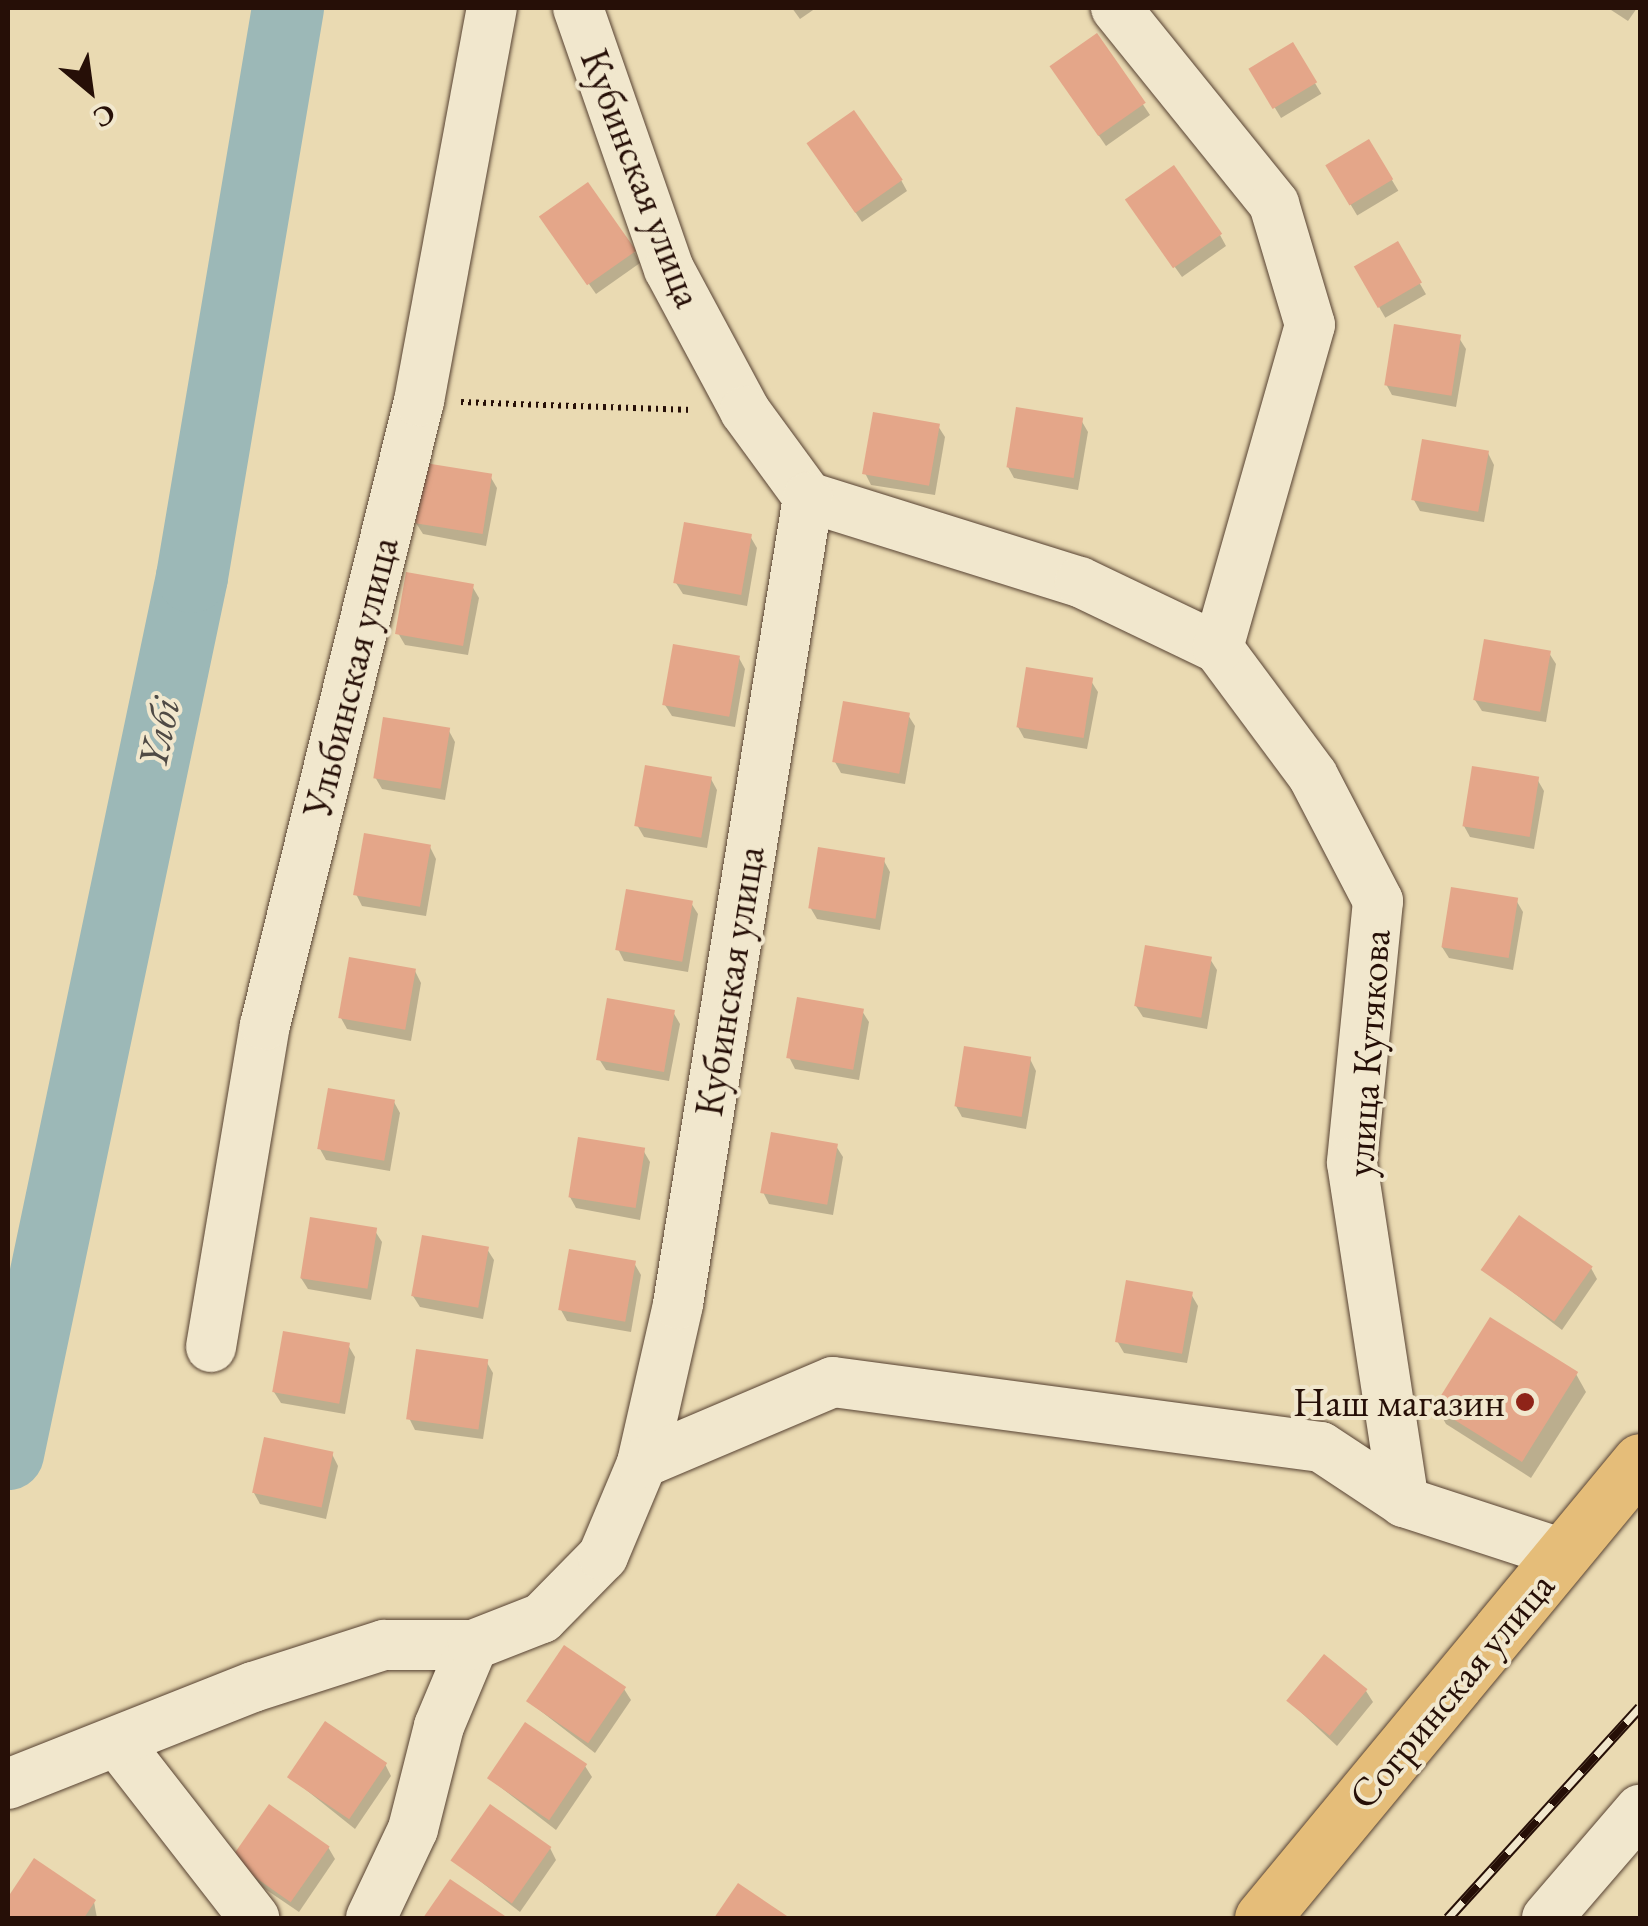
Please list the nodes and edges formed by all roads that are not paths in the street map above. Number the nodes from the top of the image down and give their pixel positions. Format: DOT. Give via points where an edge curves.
graph roads {
  1 [pos="492,8"];
  2 [pos="578,8"];
  3 [pos="1116,8"];
  4 [pos="808,497"];
  5 [pos="1218,648"];
  6 [pos="211,1348"];
  7 [pos="1640,1462"];
  8 [pos="642,1463"];
  9 [pos="1404,1502"];
  10 [pos="1566,1555"];
  11 [pos="474,1645"];
  12 [pos="118,1743"];
  13 [pos="8,1784"];
  14 [pos="1640,1810"];
  15 [pos="254,1918"];
  16 [pos="371,1918"];
  17 [pos="1262,1918"];
  18 [pos="1547,1918"];
  1 -- 6 [label="street, Ульбинская улица" via="419,401 265,1026"];
  2 -- 4 [label="street, Кубинская улица" via="669,270 745,411"];
  3 -- 5 [label="street" via="1274,204 1310,325"];
  4 -- 5 [label="street, улица Кутякова" via="1080,582"];
  4 -- 8 [label="street, Кубинская улица" via="678,1304"];
  5 -- 9 [label="street, улица Кутякова" via="1313,776 1378,901 1352,1163"];
  7 -- 10 [label="main road, Согринская улица"];
  8 -- 9 [label="street" via="833,1382 1321,1447"];
  8 -- 11 [label="street, Кубинская улица" via="603,1556 542,1618"];
  9 -- 10 [label="street"];
  10 -- 17 [label="main road, Согринская улица"];
  11 -- 12 [label="street" via="384,1645 252,1688"];
  11 -- 16 [label="street" via="439,1726 413,1829"];
  12 -- 13 [label="street"];
  12 -- 15 [label="street"];
  14 -- 18 [label="street"];
}
